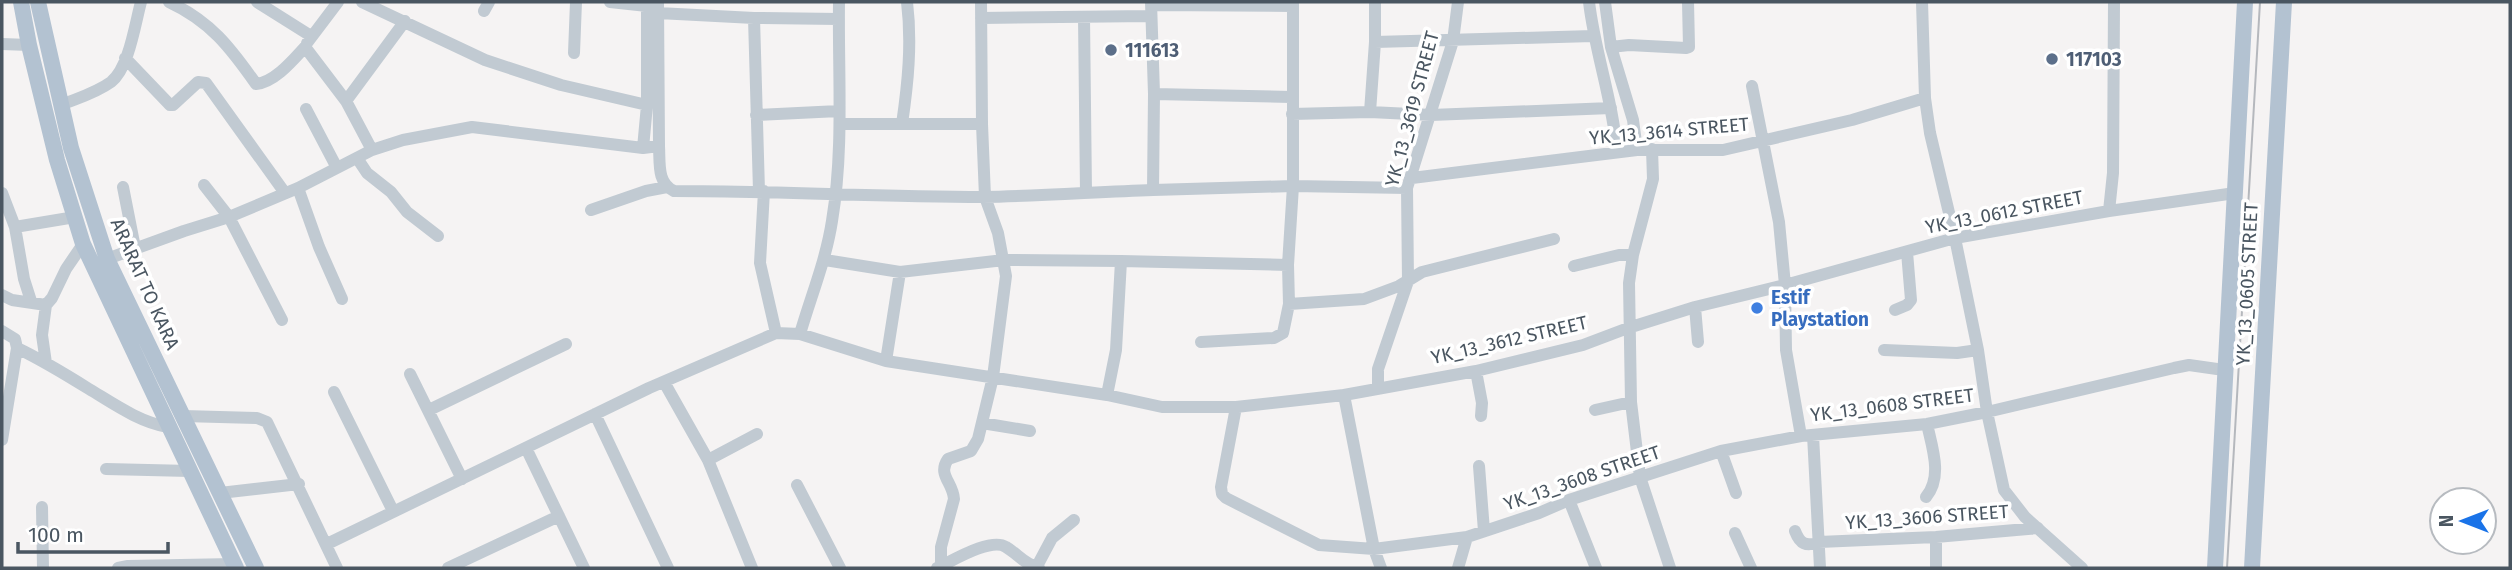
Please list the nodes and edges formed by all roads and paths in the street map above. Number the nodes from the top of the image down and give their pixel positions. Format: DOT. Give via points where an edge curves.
graph roads {
  1 [pos="141,2"];
  2 [pos="169,2"];
  3 [pos="257,2"];
  4 [pos="338,2"];
  5 [pos="362,2"];
  6 [pos="576,2"];
  7 [pos="610,2"];
  8 [pos="839,2"];
  9 [pos="907,2"];
  10 [pos="981,2"];
  11 [pos="1375,2"];
  12 [pos="1458,2"];
  13 [pos="1589,2"];
  14 [pos="1605,2"];
  15 [pos="1688,2"];
  16 [pos="1922,2"];
  17 [pos="2114,2"];
  18 [pos="2245,2"];
  19 [pos="2284,2"];
  20 [pos="30,4"];
  21 [pos="1293,4"];
  22 [pos="652,5"];
  23 [pos="1151,8"];
  24 [pos="1084,17"];
  25 [pos="754,18"];
  26 [pos="981,18"];
  27 [pos="839,19"];
  28 [pos="405,21"];
  29 [pos="1593,36"];
  30 [pos="308,41"];
  31 [pos="1453,41"];
  32 [pos="1375,42"];
  33 [pos="2,44"];
  34 [pos="29,45"];
  35 [pos="1611,47"];
  36 [pos="574,53"];
  37 [pos="125,58"];
  38 [pos="1752,86"];
  39 [pos="1154,94"];
  40 [pos="1292,97"];
  41 [pos="1925,98"];
  42 [pos="346,101"];
  43 [pos="61,104"];
  44 [pos="647,105"];
  45 [pos="1611,108"];
  46 [pos="306,109"];
  47 [pos="1370,112"];
  48 [pos="1292,114"];
  49 [pos="756,115"];
  50 [pos="1431,115"];
  51 [pos="839,118"];
  52 [pos="902,124"];
  53 [pos="982,124"];
  54 [pos="1762,142"];
  55 [pos="659,146"];
  56 [pos="643,148"];
  57 [pos="1652,149"];
  58 [pos="372,150"];
  59 [pos="1637,150"];
  60 [pos="1617,152"];
  61 [pos="357,158"];
  62 [pos="337,168"];
  63 [pos="1409,183"];
  64 [pos="204,185"];
  65 [pos="1293,186"];
  66 [pos="122,187"];
  67 [pos="667,187"];
  68 [pos="291,190"];
  69 [pos="1153,190"];
  70 [pos="761,191"];
  71 [pos="2,193"];
  72 [pos="1086,193"];
  73 [pos="2235,193"];
  74 [pos="836,195"];
  75 [pos="985,197"];
  76 [pos="591,210"];
  77 [pos="2109,211"];
  78 [pos="75,217"];
  79 [pos="229,217"];
  80 [pos="15,228"];
  81 [pos="438,236"];
  82 [pos="1955,238"];
  83 [pos="1554,239"];
  84 [pos="83,244"];
  85 [pos="135,248"];
  86 [pos="1907,252"];
  87 [pos="1633,256"];
  88 [pos="107,259"];
  89 [pos="825,260"];
  90 [pos="1004,260"];
  91 [pos="1121,261"];
  92 [pos="1288,265"];
  93 [pos="1574,266"];
  94 [pos="900,272"];
  95 [pos="1408,281"];
  96 [pos="1785,285"];
  97 [pos="2,295"];
  98 [pos="342,299"];
  99 [pos="31,301"];
  100 [pos="1289,304"];
  101 [pos="46,305"];
  102 [pos="1695,307"];
  103 [pos="1895,310"];
  104 [pos="282,320"];
  105 [pos="1628,328"];
  106 [pos="2,331"];
  107 [pos="776,333"];
  108 [pos="800,334"];
  109 [pos="1698,341"];
  110 [pos="1201,342"];
  111 [pos="566,344"];
  112 [pos="17,348"];
  113 [pos="1884,350"];
  114 [pos="1978,350"];
  115 [pos="886,361"];
  116 [pos="156,362"];
  117 [pos="46,363"];
  118 [pos="140,368"];
  119 [pos="7,370"];
  120 [pos="2224,370"];
  121 [pos="1476,371"];
  122 [pos="410,374"];
  123 [pos="993,377"];
  124 [pos="664,382"];
  125 [pos="1378,389"];
  126 [pos="334,392"];
  127 [pos="1107,395"];
  128 [pos="1344,395"];
  129 [pos="1631,402"];
  130 [pos="1236,407"];
  131 [pos="429,410"];
  132 [pos="1595,410"];
  133 [pos="1987,412"];
  134 [pos="595,414"];
  135 [pos="183,416"];
  136 [pos="1481,416"];
  137 [pos="982,423"];
  138 [pos="1927,424"];
  139 [pos="168,427"];
  140 [pos="1030,431"];
  141 [pos="757,434"];
  142 [pos="1807,435"];
  143 [pos="2,440"];
  144 [pos="526,449"];
  145 [pos="1721,451"];
  146 [pos="708,460"];
  147 [pos="1479,466"];
  148 [pos="106,469"];
  149 [pos="190,471"];
  150 [pos="1640,477"];
  151 [pos="462,479"];
  152 [pos="299,484"];
  153 [pos="797,485"];
  154 [pos="220,493"];
  155 [pos="1736,493"];
  156 [pos="1926,497"];
  157 [pos="1569,500"];
  158 [pos="42,507"];
  159 [pos="393,512"];
  160 [pos="559,516"];
  161 [pos="1074,520"];
  162 [pos="2038,528"];
  163 [pos="1484,531"];
  164 [pos="1795,531"];
  165 [pos="1735,533"];
  166 [pos="1467,537"];
  167 [pos="1936,537"];
  168 [pos="1819,542"];
  169 [pos="327,544"];
  170 [pos="1374,549"];
  171 [pos="235,566"];
  172 [pos="939,567"];
  173 [pos="43,568"];
  174 [pos="118,568"];
  175 [pos="256,568"];
  176 [pos="337,568"];
  177 [pos="448,568"];
  178 [pos="584,568"];
  179 [pos="668,568"];
  180 [pos="752,568"];
  181 [pos="840,568"];
  182 [pos="1037,568"];
  183 [pos="1381,568"];
  184 [pos="1458,568"];
  185 [pos="1596,568"];
  186 [pos="1670,568"];
  187 [pos="1751,568"];
  188 [pos="1820,568"];
  189 [pos="1936,568"];
  190 [pos="2082,568"];
  191 [pos="2215,568"];
  192 [pos="2252,568"];
  1 -- 37 [label="street"];
  2 -- 30 [label="street" via="214,31 256,84 290,63"];
  3 -- 30 [label="street"];
  4 -- 30 [label="street"];
  5 -- 28 [label="street"];
  6 -- 36 [label="street"];
  7 -- 22 [label="street"];
  8 -- 27 [label="street"];
  9 -- 52 [label="street" via="909,62"];
  10 -- 26 [label="street"];
  11 -- 32 [label="street"];
  12 -- 31 [label="street, YK_13_3619 STREET"];
  13 -- 29 [label="street"];
  14 -- 35 [label="street"];
  15 -- 35 [label="street" via="1689,47"];
  16 -- 41 [label="street"];
  17 -- 77 [label="street"];
  18 -- 73 [label="main road, YK_13_0605 STREET"];
  19 -- 192 [label="main road, YK_13_0605 STREET"];
  20 -- 34 [label="main road, ARARAT TO KARA"];
  20 -- 43 [label="main road, ARARAT TO KARA"];
  21 -- 23 [label="street"];
  21 -- 40 [label="street"];
  22 -- 25 [label="street"];
  22 -- 44 [label="street"];
  22 -- 55 [label="street"];
  23 -- 24 [label="street"];
  23 -- 39 [label="street"];
  24 -- 26 [label="street"];
  24 -- 72 [label="street"];
  25 -- 27 [label="street"];
  25 -- 49 [label="street"];
  26 -- 53 [label="street"];
  27 -- 51 [label="street"];
  28 -- 42 [label="street"];
  28 -- 44 [label="street" via="485,60 561,85"];
  29 -- 31 [label="street"];
  29 -- 45 [label="street"];
  30 -- 42 [label="street"];
  31 -- 32 [label="street"];
  31 -- 50 [label="street, YK_13_3619 STREET"];
  32 -- 47 [label="street"];
  33 -- 34 [label="street"];
  34 -- 78 [label="main road, ARARAT TO KARA"];
  35 -- 59 [label="street"];
  37 -- 43 [label="street" via="112,82"];
  37 -- 68 [label="street" via="170,105 198,82 206,83"];
  38 -- 54 [label="street"];
  39 -- 40 [label="street"];
  39 -- 69 [label="street"];
  40 -- 48 [label="street"];
  41 -- 54 [label="street, YK_13_3614 STREET"];
  41 -- 82 [label="street"];
  42 -- 58 [label="street"];
  43 -- 88 [label="main road, ARARAT TO KARA"];
  44 -- 56 [label="street"];
  45 -- 50 [label="street"];
  45 -- 60 [label="street"];
  46 -- 62 [label="street"];
  47 -- 48 [label="street"];
  47 -- 50 [label="street"];
  48 -- 65 [label="street"];
  49 -- 51 [label="street"];
  49 -- 70 [label="street"];
  50 -- 63 [label="street, YK_13_3619 STREET"];
  51 -- 52 [label="street"];
  51 -- 74 [label="street"];
  52 -- 53 [label="street"];
  53 -- 75 [label="street"];
  54 -- 57 [label="street, YK_13_3614 STREET" via="1723,150"];
  54 -- 96 [label="street" via="1779,222"];
  55 -- 56 [label="street"];
  55 -- 67 [label="street" via="661,181"];
  56 -- 58 [label="street" via="472,127"];
  57 -- 59 [label="street, YK_13_3614 STREET"];
  57 -- 87 [label="street" via="1653,179"];
  58 -- 61 [label="street"];
  59 -- 60 [label="street, YK_13_3614 STREET"];
  60 -- 63 [label="street, YK_13_3614 STREET"];
  61 -- 62 [label="street"];
  61 -- 81 [label="street" via="407,212"];
  62 -- 68 [label="street"];
  63 -- 65 [label="street, YK_13_3614 STREET"];
  63 -- 95 [label="street, YK_13_3619 STREET"];
  64 -- 79 [label="street"];
  65 -- 69 [label="street, YK_13_3614 STREET"];
  65 -- 92 [label="street"];
  66 -- 85 [label="street"];
  67 -- 70 [label="street, YK_13_3614 STREET" via="674,191"];
  67 -- 76 [label="street"];
  68 -- 79 [label="street"];
  68 -- 98 [label="street"];
  69 -- 72 [label="street, YK_13_3614 STREET"];
  70 -- 74 [label="street, YK_13_3614 STREET"];
  70 -- 107 [label="street" via="760,263"];
  71 -- 80 [label="street"];
  72 -- 75 [label="street, YK_13_3614 STREET"];
  73 -- 77 [label="street, YK_13_0612 STREET"];
  73 -- 120 [label="main road, YK_13_0605 STREET"];
  74 -- 75 [label="street, YK_13_3614 STREET"];
  74 -- 89 [label="street"];
  75 -- 90 [label="street"];
  77 -- 82 [label="street, YK_13_0612 STREET"];
  78 -- 80 [label="street"];
  78 -- 84 [label="main road, ARARAT TO KARA"];
  79 -- 85 [label="street"];
  79 -- 104 [label="street"];
  80 -- 99 [label="street"];
  82 -- 86 [label="street, YK_13_0612 STREET"];
  82 -- 114 [label="street"];
  83 -- 95 [label="street" via="1422,272"];
  84 -- 101 [label="street"];
  84 -- 118 [label="main road, ARARAT TO KARA"];
  85 -- 88 [label="street"];
  86 -- 96 [label="street, YK_13_0612 STREET"];
  86 -- 103 [label="street" via="1911,300"];
  87 -- 93 [label="street"];
  87 -- 105 [label="street"];
  88 -- 116 [label="main road, ARARAT TO KARA"];
  89 -- 94 [label="street"];
  89 -- 108 [label="street"];
  90 -- 91 [label="street"];
  90 -- 94 [label="street"];
  90 -- 123 [label="street"];
  91 -- 92 [label="street"];
  91 -- 127 [label="street" via="1116,350"];
  92 -- 100 [label="street"];
  94 -- 115 [label="street"];
  95 -- 100 [label="street" via="1364,299"];
  95 -- 125 [label="street, YK_13_3619 STREET" via="1378,369"];
  96 -- 102 [label="street, YK_13_3612 STREET"];
  96 -- 142 [label="street" via="1788,372"];
  97 -- 99 [label="street"];
  99 -- 101 [label="street"];
  100 -- 110 [label="street" via="1283,333 1274,338"];
  101 -- 117 [label="street" via="42,335"];
  102 -- 105 [label="street, YK_13_3612 STREET"];
  102 -- 109 [label="street"];
  105 -- 121 [label="street, YK_13_3612 STREET" via="1583,345"];
  105 -- 129 [label="street"];
  106 -- 112 [label="street" via="15,339"];
  107 -- 108 [label="street, YK_13_3612 STREET"];
  107 -- 124 [label="street"];
  108 -- 115 [label="street, YK_13_3612 STREET"];
  111 -- 131 [label="street"];
  112 -- 117 [label="street"];
  112 -- 119 [label="street"];
  113 -- 114 [label="street"];
  114 -- 133 [label="street"];
  115 -- 123 [label="street, YK_13_3612 STREET"];
  116 -- 118 [label="main road"];
  116 -- 135 [label="main road, ARARAT TO KARA"];
  117 -- 139 [label="street" via="130,413"];
  118 -- 139 [label="main road, ARARAT TO KARA"];
  119 -- 143 [label="street"];
  120 -- 133 [label="street" via="2189,365"];
  120 -- 191 [label="main road, YK_13_0605 STREET"];
  121 -- 125 [label="street, YK_13_3612 STREET"];
  121 -- 136 [label="street"];
  122 -- 131 [label="street"];
  123 -- 127 [label="street, YK_13_3612 STREET"];
  123 -- 137 [label="street"];
  124 -- 134 [label="street"];
  124 -- 146 [label="street"];
  125 -- 128 [label="street, YK_13_3612 STREET"];
  126 -- 159 [label="street"];
  127 -- 130 [label="street, YK_13_3612 STREET" via="1162,407"];
  128 -- 130 [label="street, YK_13_3612 STREET"];
  128 -- 170 [label="street"];
  129 -- 132 [label="street"];
  129 -- 150 [label="street"];
  130 -- 170 [label="street, YK_13_3608 STREET" via="1222,494 1319,545"];
  131 -- 151 [label="street"];
  133 -- 138 [label="street, YK_13_0608 STREET"];
  133 -- 162 [label="street" via="2004,490"];
  134 -- 144 [label="street"];
  134 -- 179 [label="street"];
  135 -- 152 [label="street" via="263,419"];
  135 -- 154 [label="main road, ARARAT TO KARA"];
  137 -- 140 [label="street"];
  137 -- 172 [label="street" via="975,447 948,458 943,468 954,499"];
  138 -- 142 [label="street, YK_13_0608 STREET"];
  138 -- 156 [label="street" via="1934,466 1933,489"];
  139 -- 149 [label="main road, ARARAT TO KARA"];
  141 -- 146 [label="street"];
  142 -- 145 [label="street, YK_13_3608 STREET"];
  142 -- 168 [label="street"];
  144 -- 151 [label="street"];
  144 -- 160 [label="street"];
  145 -- 150 [label="street, YK_13_3608 STREET"];
  145 -- 155 [label="street"];
  146 -- 180 [label="street"];
  147 -- 163 [label="street"];
  148 -- 149 [label="street"];
  149 -- 171 [label="main road, ARARAT TO KARA"];
  150 -- 157 [label="street, YK_13_3608 STREET"];
  150 -- 186 [label="street"];
  151 -- 159 [label="street"];
  152 -- 154 [label="street"];
  152 -- 169 [label="street"];
  153 -- 181 [label="street"];
  154 -- 175 [label="main road, ARARAT TO KARA"];
  157 -- 163 [label="street, YK_13_3608 STREET"];
  157 -- 185 [label="street"];
  158 -- 173 [label="street"];
  159 -- 169 [label="street"];
  160 -- 177 [label="street"];
  160 -- 178 [label="street"];
  161 -- 182 [label="street" via="1052,538"];
  162 -- 167 [label="street, YK_13_3606 STREET"];
  162 -- 190 [label="street"];
  163 -- 166 [label="street, YK_13_3608 STREET"];
  164 -- 168 [label="street" via="1804,545"];
  165 -- 187 [label="street"];
  166 -- 170 [label="street, YK_13_3608 STREET"];
  166 -- 184 [label="street"];
  167 -- 168 [label="street, YK_13_3606 STREET"];
  167 -- 189 [label="street"];
  168 -- 188 [label="street"];
  169 -- 176 [label="street"];
  170 -- 183 [label="street"];
  171 -- 174 [label="street"];
  172 -- 182 [label="street" via="998,543"];
}
